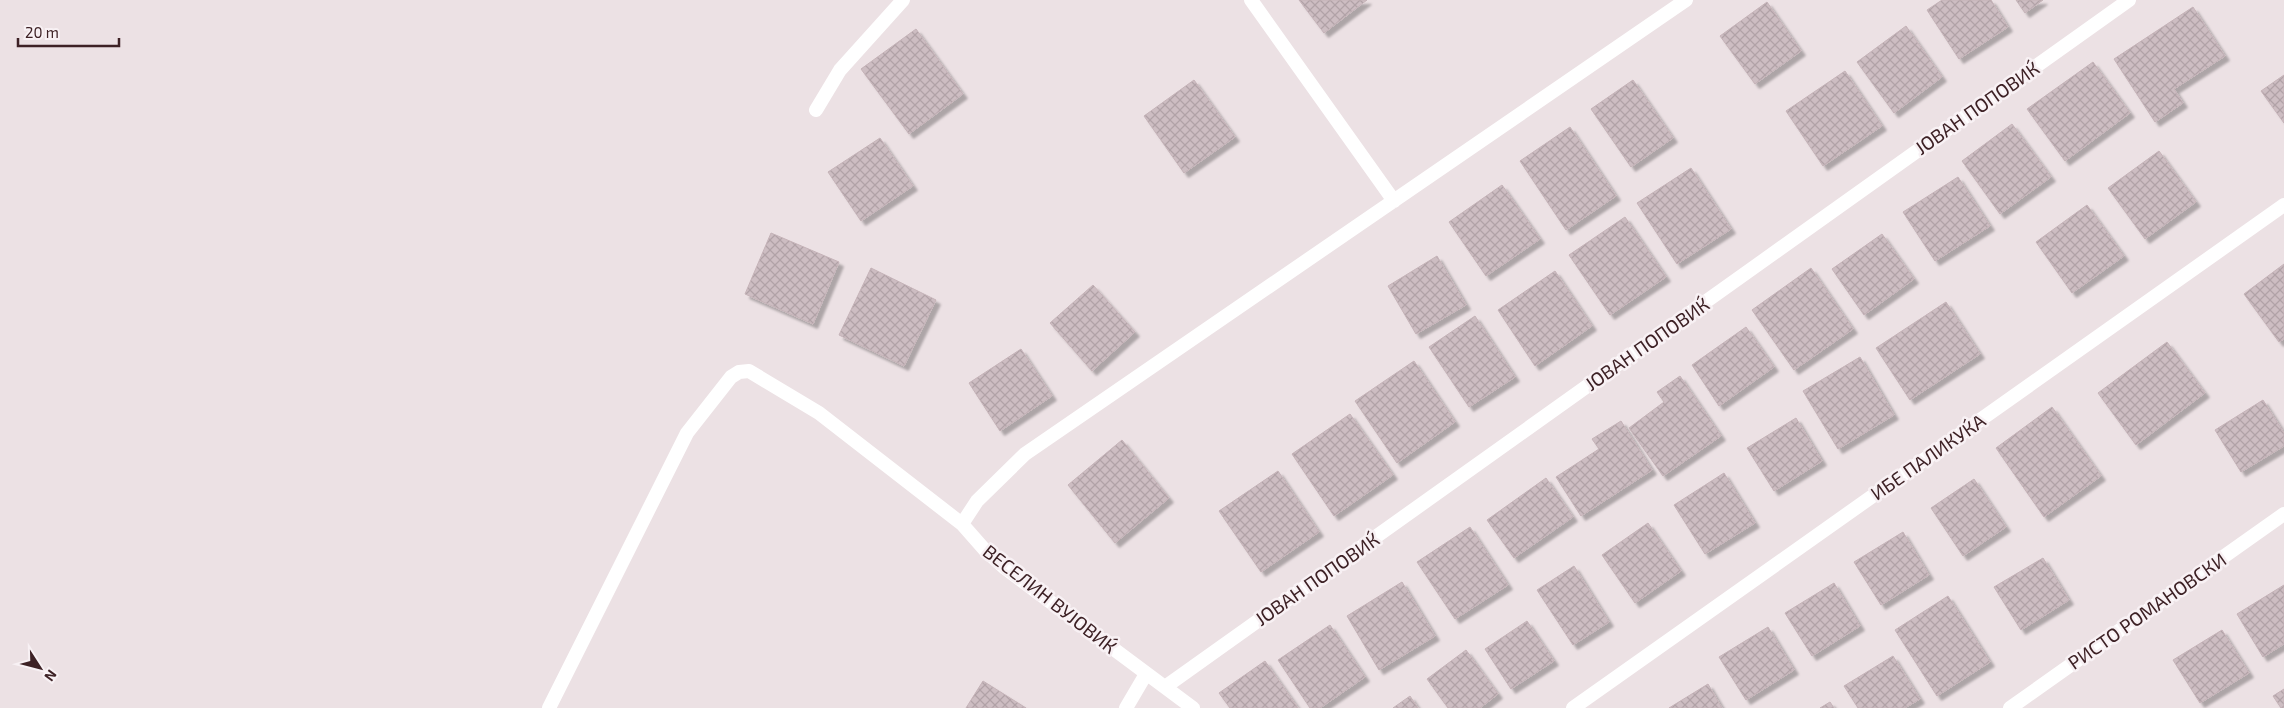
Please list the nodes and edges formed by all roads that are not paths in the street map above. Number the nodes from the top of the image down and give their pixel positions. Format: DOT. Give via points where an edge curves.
graph roads {
  1 [pos="904,0"];
  2 [pos="1251,0"];
  3 [pos="1686,0"];
  4 [pos="2129,0"];
  5 [pos="816,110"];
  6 [pos="1394,201"];
  7 [pos="2284,205"];
  8 [pos="2284,514"];
  9 [pos="962,524"];
  10 [pos="1146,674"];
  11 [pos="1165,687"];
  12 [pos="549,708"];
  13 [pos="1126,708"];
  14 [pos="1192,708"];
  15 [pos="1573,708"];
  16 [pos="2010,708"];
  1 -- 5 [label="street" via="840,70"];
  2 -- 6 [label="street"];
  3 -- 6 [label="street"];
  4 -- 11 [label="street, ЈОВАН ПОПОВИЌ"];
  6 -- 9 [label="street" via="1025,454 978,501"];
  7 -- 15 [label="street, ИБЕ ПАЛИКУЌА"];
  8 -- 16 [label="street, РИСТО РОМАНОВСКИ"];
  9 -- 10 [label="street, ВЕСЕЛИН ВУЈОВИЌ" via="1005,568"];
  9 -- 12 [label="street, ВЕСЕЛИН ВУЈОВИЌ" via="819,413 749,371 739,372 731,377 687,433"];
  10 -- 11 [label="street, ВЕСЕЛИН ВУЈОВИЌ"];
  10 -- 13 [label="street"];
  11 -- 14 [label="street, ВЕСЕЛИН ВУЈОВИЌ"];
}
